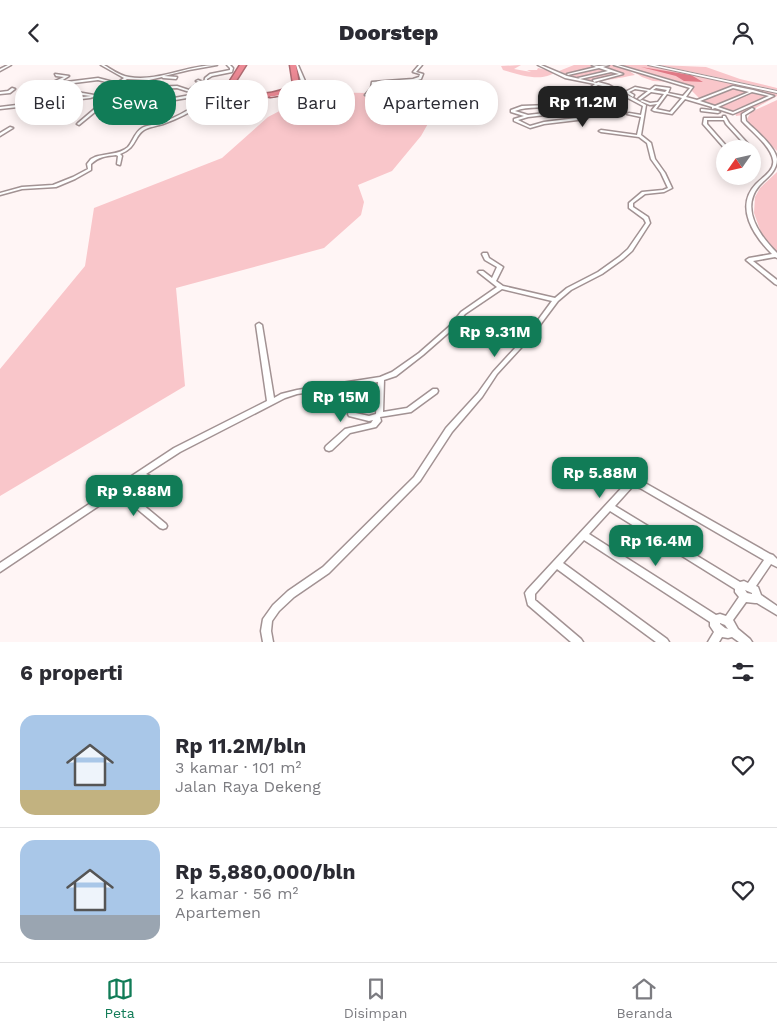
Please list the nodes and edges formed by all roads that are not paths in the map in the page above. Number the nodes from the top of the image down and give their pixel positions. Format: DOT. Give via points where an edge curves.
graph roads {
  1 [pos="10,65"];
  2 [pos="102,65"];
  3 [pos="216,65"];
  4 [pos="228,65"];
  5 [pos="243,65"];
  6 [pos="250,65"];
  7 [pos="286,65"];
  8 [pos="293,65"];
  9 [pos="297,65"];
  10 [pos="421,65"];
  11 [pos="539,65"];
  12 [pos="552,65"];
  13 [pos="593,65"];
  14 [pos="608,65"];
  15 [pos="615,65"];
  16 [pos="650,65"];
  17 [pos="656,65"];
  18 [pos="544,67"];
  19 [pos="599,67"];
  20 [pos="0,70"];
  21 [pos="677,70"];
  22 [pos="611,71"];
  23 [pos="644,74"];
  24 [pos="56,75"];
  25 [pos="160,76"];
  26 [pos="566,77"];
  27 [pos="610,77"];
  28 [pos="126,78"];
  29 [pos="176,78"];
  30 [pos="580,78"];
  31 [pos="60,80"];
  32 [pos="83,80"];
  33 [pos="99,80"];
  34 [pos="123,80"];
  35 [pos="206,80"];
  36 [pos="413,80"];
  37 [pos="560,80"];
  38 [pos="622,80"];
  39 [pos="598,83"];
  40 [pos="675,83"];
  41 [pos="13,89"];
  42 [pos="89,90"];
  43 [pos="650,91"];
  44 [pos="753,91"];
  45 [pos="777,91"];
  46 [pos="0,93"];
  47 [pos="84,93"];
  48 [pos="665,93"];
  49 [pos="93,95"];
  50 [pos="268,96"];
  51 [pos="590,96"];
  52 [pos="685,97"];
  53 [pos="777,98"];
  54 [pos="640,99"];
  55 [pos="698,101"];
  56 [pos="657,103"];
  57 [pos="15,106"];
  58 [pos="578,106"];
  59 [pos="0,108"];
  60 [pos="713,108"];
  61 [pos="702,110"];
  62 [pos="93,112"];
  63 [pos="569,112"];
  64 [pos="724,112"];
  65 [pos="186,113"];
  66 [pos="629,114"];
  67 [pos="528,116"];
  68 [pos="643,116"];
  69 [pos="580,117"];
  70 [pos="725,119"];
  71 [pos="83,121"];
  72 [pos="11,128"];
  73 [pos="138,128"];
  74 [pos="146,129"];
  75 [pos="601,131"];
  76 [pos="0,135"];
  77 [pos="639,136"];
  78 [pos="719,140"];
  79 [pos="743,140"];
  80 [pos="117,154"];
  81 [pos="119,163"];
  82 [pos="0,193"];
  83 [pos="485,254"];
  84 [pos="777,255"];
  85 [pos="481,272"];
  86 [pos="494,280"];
  87 [pos="777,283"];
  88 [pos="502,287"];
  89 [pos="556,300"];
  90 [pos="259,325"];
  91 [pos="381,379"];
  92 [pos="435,391"];
  93 [pos="271,402"];
  94 [pos="351,414"];
  95 [pos="378,416"];
  96 [pos="329,448"];
  97 [pos="140,475"];
  98 [pos="170,489"];
  99 [pos="120,490"];
  100 [pos="609,506"];
  101 [pos="163,526"];
  102 [pos="583,535"];
  103 [pos="773,561"];
  104 [pos="556,564"];
  105 [pos="0,568"];
  106 [pos="740,587"];
  107 [pos="751,587"];
  108 [pos="744,597"];
  109 [pos="756,597"];
  110 [pos="777,611"];
  111 [pos="715,620"];
  112 [pos="728,621"];
  113 [pos="720,631"];
  114 [pos="732,631"];
  115 [pos="268,642"];
  116 [pos="578,642"];
  117 [pos="664,642"];
  118 [pos="713,642"];
  119 [pos="747,642"];
  1 -- 20 [label="street"];
  2 -- 28 [label="street"];
  3 -- 25 [label="street"];
  4 -- 35 [label="street" via="231,71 211,75"];
  5 -- 8 [label="highway" via="231,87 242,93 263,95 284,92 296,85"];
  6 -- 7 [label="highway" via="236,85 243,91 256,93 290,87"];
  9 -- 50 [label="street" via="304,84 284,94"];
  10 -- 36 [label="street" via="414,72 422,76"];
  11 -- 18 [label="street"];
  12 -- 18 [label="street"];
  13 -- 19 [label="street"];
  14 -- 19 [label="street"];
  15 -- 23 [label="street"];
  16 -- 21 [label="street"];
  17 -- 21 [label="street"];
  18 -- 26 [label="street"];
  19 -- 22 [label="street"];
  19 -- 30 [label="street" via="568,74"];
  21 -- 45 [label="street"];
  22 -- 27 [label="street" via="622,74"];
  22 -- 30 [label="street"];
  23 -- 40 [label="street" via="652,80"];
  24 -- 31 [label="street" via="68,77"];
  25 -- 28 [label="street"];
  25 -- 29 [label="street"];
  26 -- 37 [label="street"];
  26 -- 39 [label="street"];
  27 -- 30 [label="street" via="595,81"];
  27 -- 38 [label="street"];
  28 -- 34 [label="street"];
  32 -- 33 [label="street"];
  39 -- 51 [label="street"];
  39 -- 68 [label="street" via="644,105"];
  40 -- 52 [label="street" via="692,87"];
  41 -- 46 [label="street"];
  42 -- 47 [label="street"];
  43 -- 48 [label="street"];
  43 -- 54 [label="street"];
  43 -- 54 [label="street" via="631,89 627,93"];
  44 -- 55 [label="street" via="733,87"];
  44 -- 60 [label="street"];
  44 -- 64 [label="street" via="772,96 735,113"];
  47 -- 49 [label="street"];
  48 -- 52 [label="street"];
  48 -- 56 [label="street"];
  51 -- 58 [label="street"];
  51 -- 69 [label="street" via="608,100 590,117"];
  52 -- 55 [label="street"];
  52 -- 56 [label="street" via="671,113 654,111"];
  53 -- 84 [label="street" via="743,116 745,123 776,157 772,173 754,189 749,209 755,231"];
  54 -- 56 [label="street" via="649,104"];
  55 -- 60 [label="street"];
  57 -- 59 [label="street"];
  58 -- 63 [label="street"];
  58 -- 67 [label="street" via="558,103 512,111"];
  60 -- 64 [label="street"];
  61 -- 64 [label="street"];
  62 -- 71 [label="street"];
  63 -- 67 [label="street"];
  63 -- 69 [label="street"];
  64 -- 70 [label="street"];
  65 -- 74 [label="street"];
  66 -- 68 [label="street"];
  67 -- 69 [label="street" via="515,121 531,127"];
  68 -- 77 [label="street"];
  70 -- 78 [label="street" via="705,118 705,123"];
  70 -- 79 [label="street"];
  72 -- 76 [label="street"];
  73 -- 74 [label="street"];
  74 -- 80 [label="street" via="134,139 131,147"];
  75 -- 77 [label="street"];
  77 -- 89 [label="street" via="649,144 653,159 670,187 664,191 644,193 631,204 648,223 630,250 606,270 569,289"];
  80 -- 81 [label="street"];
  80 -- 82 [label="street" via="95,158 89,162 89,171 61,184"];
  83 -- 86 [label="street" via="500,267"];
  84 -- 87 [label="street" via="749,259"];
  85 -- 86 [label="street"];
  86 -- 88 [label="street"];
  88 -- 89 [label="street"];
  88 -- 91 [label="street" via="463,313 421,354 394,374"];
  89 -- 115 [label="street" via="530,336 449,430 417,479 326,570 276,608 268,619"];
  90 -- 93 [label="street"];
  91 -- 93 [label="street" via="297,392"];
  91 -- 95 [label="street"];
  92 -- 95 [label="street" via="409,410"];
  93 -- 97 [label="street" via="177,450"];
  94 -- 95 [label="street" via="366,419"];
  95 -- 96 [label="street" via="372,425 348,431"];
  97 -- 98 [label="street"];
  97 -- 99 [label="street"];
  99 -- 101 [label="street"];
  99 -- 105 [label="street"];
  100 -- 102 [label="street"];
  100 -- 103 [label="street" via="628,485 637,483"];
  100 -- 106 [label="street"];
  102 -- 104 [label="street"];
  102 -- 111 [label="street"];
  103 -- 107 [label="street"];
  104 -- 116 [label="street" via="529,598 544,615"];
  104 -- 117 [label="street"];
  106 -- 107 [label="street"];
  106 -- 108 [label="street"];
  107 -- 109 [label="street"];
  108 -- 109 [label="street"];
  108 -- 112 [label="street"];
  109 -- 110 [label="street"];
  111 -- 112 [label="street"];
  111 -- 113 [label="street"];
  112 -- 114 [label="street"];
  113 -- 114 [label="street" via="726,634"];
  113 -- 118 [label="street"];
  114 -- 119 [label="street"];
}
